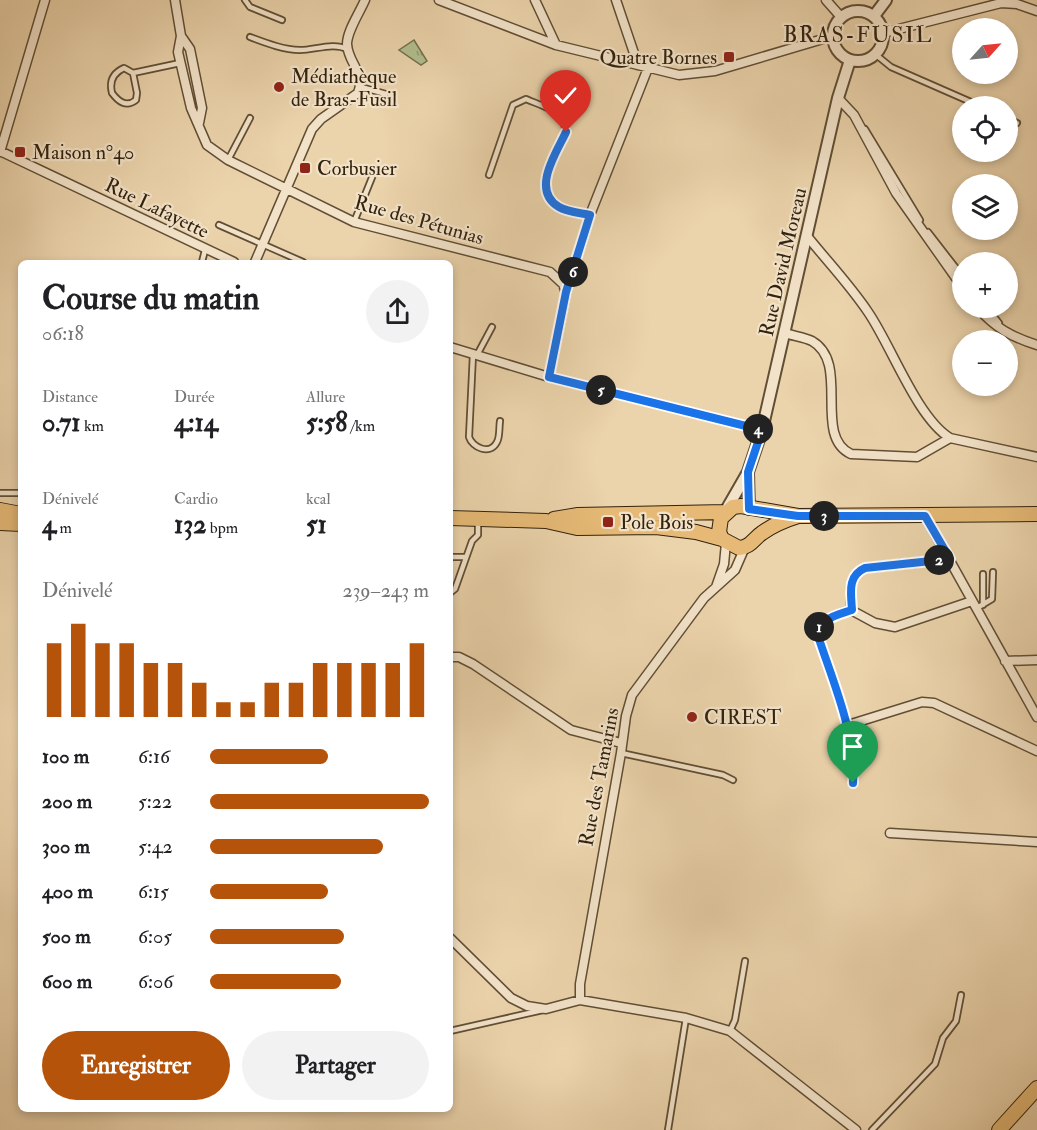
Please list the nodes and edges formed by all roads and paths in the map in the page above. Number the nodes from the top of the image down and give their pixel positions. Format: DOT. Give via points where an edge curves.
graph roads {
  1 [pos="45,0"];
  2 [pos="175,0"];
  3 [pos="245,0"];
  4 [pos="365,0"];
  5 [pos="439,0"];
  6 [pos="535,0"];
  7 [pos="616,0"];
  8 [pos="826,0"];
  9 [pos="886,0"];
  10 [pos="1000,2"];
  11 [pos="1037,11"];
  12 [pos="874,16"];
  13 [pos="841,17"];
  14 [pos="282,20"];
  15 [pos="883,33"];
  16 [pos="181,36"];
  17 [pos="833,36"];
  18 [pos="250,37"];
  19 [pos="556,45"];
  20 [pos="348,50"];
  21 [pos="875,54"];
  22 [pos="850,60"];
  23 [pos="180,63"];
  24 [pos="638,65"];
  25 [pos="648,68"];
  26 [pos="133,73"];
  27 [pos="361,87"];
  28 [pos="386,94"];
  29 [pos="957,96"];
  30 [pos="838,98"];
  31 [pos="854,115"];
  32 [pos="250,118"];
  33 [pos="199,123"];
  34 [pos="0,152"];
  35 [pos="228,160"];
  36 [pos="375,170"];
  37 [pos="489,175"];
  38 [pos="285,190"];
  39 [pos="590,215"];
  40 [pos="354,222"];
  41 [pos="219,225"];
  42 [pos="807,236"];
  43 [pos="262,245"];
  44 [pos="205,250"];
  45 [pos="202,260"];
  46 [pos="229,260"];
  47 [pos="256,260"];
  48 [pos="298,260"];
  49 [pos="952,263"];
  50 [pos="952,273"];
  51 [pos="566,292"];
  52 [pos="987,318"];
  53 [pos="995,318"];
  54 [pos="492,327"];
  55 [pos="1001,330"];
  56 [pos="1004,330"];
  57 [pos="785,333"];
  58 [pos="1018,338"];
  59 [pos="1037,345"];
  60 [pos="453,347"];
  61 [pos="475,354"];
  62 [pos="549,377"];
  63 [pos="500,421"];
  64 [pos="762,430"];
  65 [pos="950,438"];
  66 [pos="1037,457"];
  67 [pos="748,472"];
  68 [pos="0,493"];
  69 [pos="18,493"];
  70 [pos="749,509"];
  71 [pos="725,512"];
  72 [pos="691,514"];
  73 [pos="1037,514"];
  74 [pos="18,516"];
  75 [pos="798,516"];
  76 [pos="925,516"];
  77 [pos="453,518"];
  78 [pos="1,519"];
  79 [pos="478,519"];
  80 [pos="546,520"];
  81 [pos="18,523"];
  82 [pos="656,527"];
  83 [pos="759,535"];
  84 [pos="724,541"];
  85 [pos="745,547"];
  86 [pos="453,557"];
  87 [pos="466,557"];
  88 [pos="950,559"];
  89 [pos="993,572"];
  90 [pos="983,574"];
  91 [pos="716,587"];
  92 [pos="453,591"];
  93 [pos="977,605"];
  94 [pos="852,610"];
  95 [pos="453,658"];
  96 [pos="1037,660"];
  97 [pos="1005,661"];
  98 [pos="1037,717"];
  99 [pos="848,725"];
  100 [pos="621,743"];
  101 [pos="1037,751"];
  102 [pos="621,753"];
  103 [pos="733,780"];
  104 [pos="853,783"];
  105 [pos="890,833"];
  106 [pos="1037,842"];
  107 [pos="453,941"];
  108 [pos="745,961"];
  109 [pos="961,994"];
  110 [pos="580,1000"];
  111 [pos="546,1009"];
  112 [pos="686,1018"];
  113 [pos="453,1030"];
  114 [pos="730,1031"];
  115 [pos="1037,1088"];
  116 [pos="851,1129"];
  117 [pos="669,1130"];
  118 [pos="872,1130"];
  119 [pos="999,1130"];
  1 -- 34 [label="street"];
  2 -- 16 [label="street, Rue des Pétunias"];
  3 -- 14 [label="lane" via="250,7"];
  4 -- 20 [label="street" via="347,41"];
  5 -- 19 [label="street"];
  6 -- 19 [label="street"];
  7 -- 24 [label="street"];
  8 -- 13 [label="street"];
  9 -- 12 [label="street"];
  10 -- 11 [label="street"];
  10 -- 15 [label="street"];
  12 -- 13 [label="street" via="856,11"];
  12 -- 15 [label="street"];
  13 -- 17 [label="street"];
  15 -- 21 [label="street"];
  16 -- 23 [label="street, Rue des Pétunias"];
  16 -- 33 [label="street, Rue des Pétunias" via="190,49 202,108"];
  17 -- 22 [label="street" via="835,47"];
  17 -- 25 [label="street" via="696,76"];
  18 -- 20 [label="lane" via="298,50 340,46"];
  19 -- 24 [label="street"];
  20 -- 27 [label="street" via="360,73"];
  21 -- 22 [label="street" via="859,61"];
  21 -- 29 [label="lane" via="891,67"];
  22 -- 30 [label="street, Rue David Moreau"];
  23 -- 26 [label="lane"];
  23 -- 33 [label="street, Rue des Pétunias" via="191,108"];
  24 -- 25 [label="street"];
  25 -- 39 [label="street"];
  26 -- 26 [label="lane" via="136,100 123,104 112,93 112,77 124,68"];
  27 -- 28 [label="lane"];
  27 -- 38 [label="street" via="352,99 312,129"];
  30 -- 31 [label="street"];
  30 -- 42 [label="street, Rue David Moreau"];
  31 -- 49 [label="lane" via="922,224"];
  31 -- 50 [label="street" via="896,194"];
  32 -- 35 [label="lane"];
  33 -- 35 [label="street, Rue des Pétunias" via="207,145"];
  34 -- 44 [label="street, Rue Lafayette"];
  35 -- 38 [label="street, Rue des Pétunias"];
  36 -- 40 [label="lane"];
  37 -- 39 [label="lane" via="513,105 526,99 559,114 565,125 566,132 546,176 546,191 558,207"];
  38 -- 40 [label="street, Rue des Pétunias"];
  38 -- 43 [label="street"];
  39 -- 51 [label="street"];
  40 -- 51 [label="street, Rue des Pétunias" via="550,272"];
  41 -- 43 [label="lane"];
  42 -- 57 [label="street, Rue David Moreau"];
  42 -- 65 [label="street" via="867,311 927,415"];
  43 -- 47 [label="street"];
  43 -- 48 [label="lane"];
  44 -- 45 [label="lane"];
  44 -- 46 [label="street, Rue Lafayette"];
  51 -- 62 [label="street"];
  52 -- 55 [label="street"];
  53 -- 56 [label="lane"];
  54 -- 61 [label="lane"];
  57 -- 64 [label="street, Rue David Moreau"];
  57 -- 65 [label="street" via="810,340 826,358 831,375 834,434 845,451 917,457"];
  58 -- 59 [label="street"];
  60 -- 61 [label="street"];
  61 -- 62 [label="street"];
  61 -- 63 [label="lane" via="471,442 476,447 494,446"];
  62 -- 64 [label="street"];
  64 -- 67 [label="street, Rue David Moreau"];
  65 -- 66 [label="street"];
  67 -- 70 [label="street, Rue David Moreau"];
  67 -- 71 [label="street, Rue David Moreau"];
  68 -- 69 [label="lane"];
  70 -- 71 [label="main road" via="733,507"];
  70 -- 75 [label="main road"];
  70 -- 83 [label="main road" via="759,520"];
  71 -- 72 [label="main road"];
  71 -- 84 [label="main road" via="719,525"];
  72 -- 80 [label="main road" via="578,515"];
  72 -- 82 [label="lane"];
  73 -- 76 [label="main road"];
  74 -- 78 [label="main road"];
  75 -- 76 [label="main road"];
  75 -- 83 [label="main road"];
  76 -- 88 [label="street"];
  77 -- 79 [label="main road"];
  78 -- 81 [label="main road"];
  79 -- 80 [label="main road"];
  79 -- 87 [label="lane" via="478,535"];
  80 -- 82 [label="main road" via="577,528"];
  82 -- 84 [label="main road" via="696,532"];
  83 -- 85 [label="main road"];
  84 -- 85 [label="main road" via="732,547"];
  84 -- 91 [label="street, Rue des Tamarins" via="724,564"];
  85 -- 91 [label="street, Rue des Tamarins" via="735,570"];
  86 -- 87 [label="lane"];
  87 -- 92 [label="lane"];
  88 -- 93 [label="street"];
  88 -- 94 [label="street" via="856,572 851,580"];
  89 -- 93 [label="lane" via="994,595 990,602"];
  90 -- 93 [label="lane"];
  91 -- 100 [label="street, Rue des Tamarins" via="632,695"];
  93 -- 94 [label="street" via="895,627 875,623"];
  93 -- 97 [label="street"];
  94 -- 99 [label="street" via="825,620 819,627 819,639"];
  95 -- 100 [label="street" via="473,664 571,730"];
  96 -- 97 [label="street"];
  97 -- 98 [label="street"];
  99 -- 101 [label="street" via="922,702 934,703"];
  99 -- 104 [label="street" via="854,756"];
  100 -- 102 [label="street, Rue des Tamarins"];
  102 -- 103 [label="lane"];
  102 -- 110 [label="street, Rue des Tamarins"];
  105 -- 106 [label="street"];
  107 -- 111 [label="street" via="511,998"];
  108 -- 114 [label="lane"];
  109 -- 118 [label="lane" via="956,1021 943,1038 935,1064"];
  110 -- 111 [label="street"];
  110 -- 112 [label="street"];
  111 -- 113 [label="lane"];
  112 -- 114 [label="street"];
  112 -- 117 [label="lane"];
  114 -- 116 [label="street"];
  115 -- 119 [label="main road"];
}
